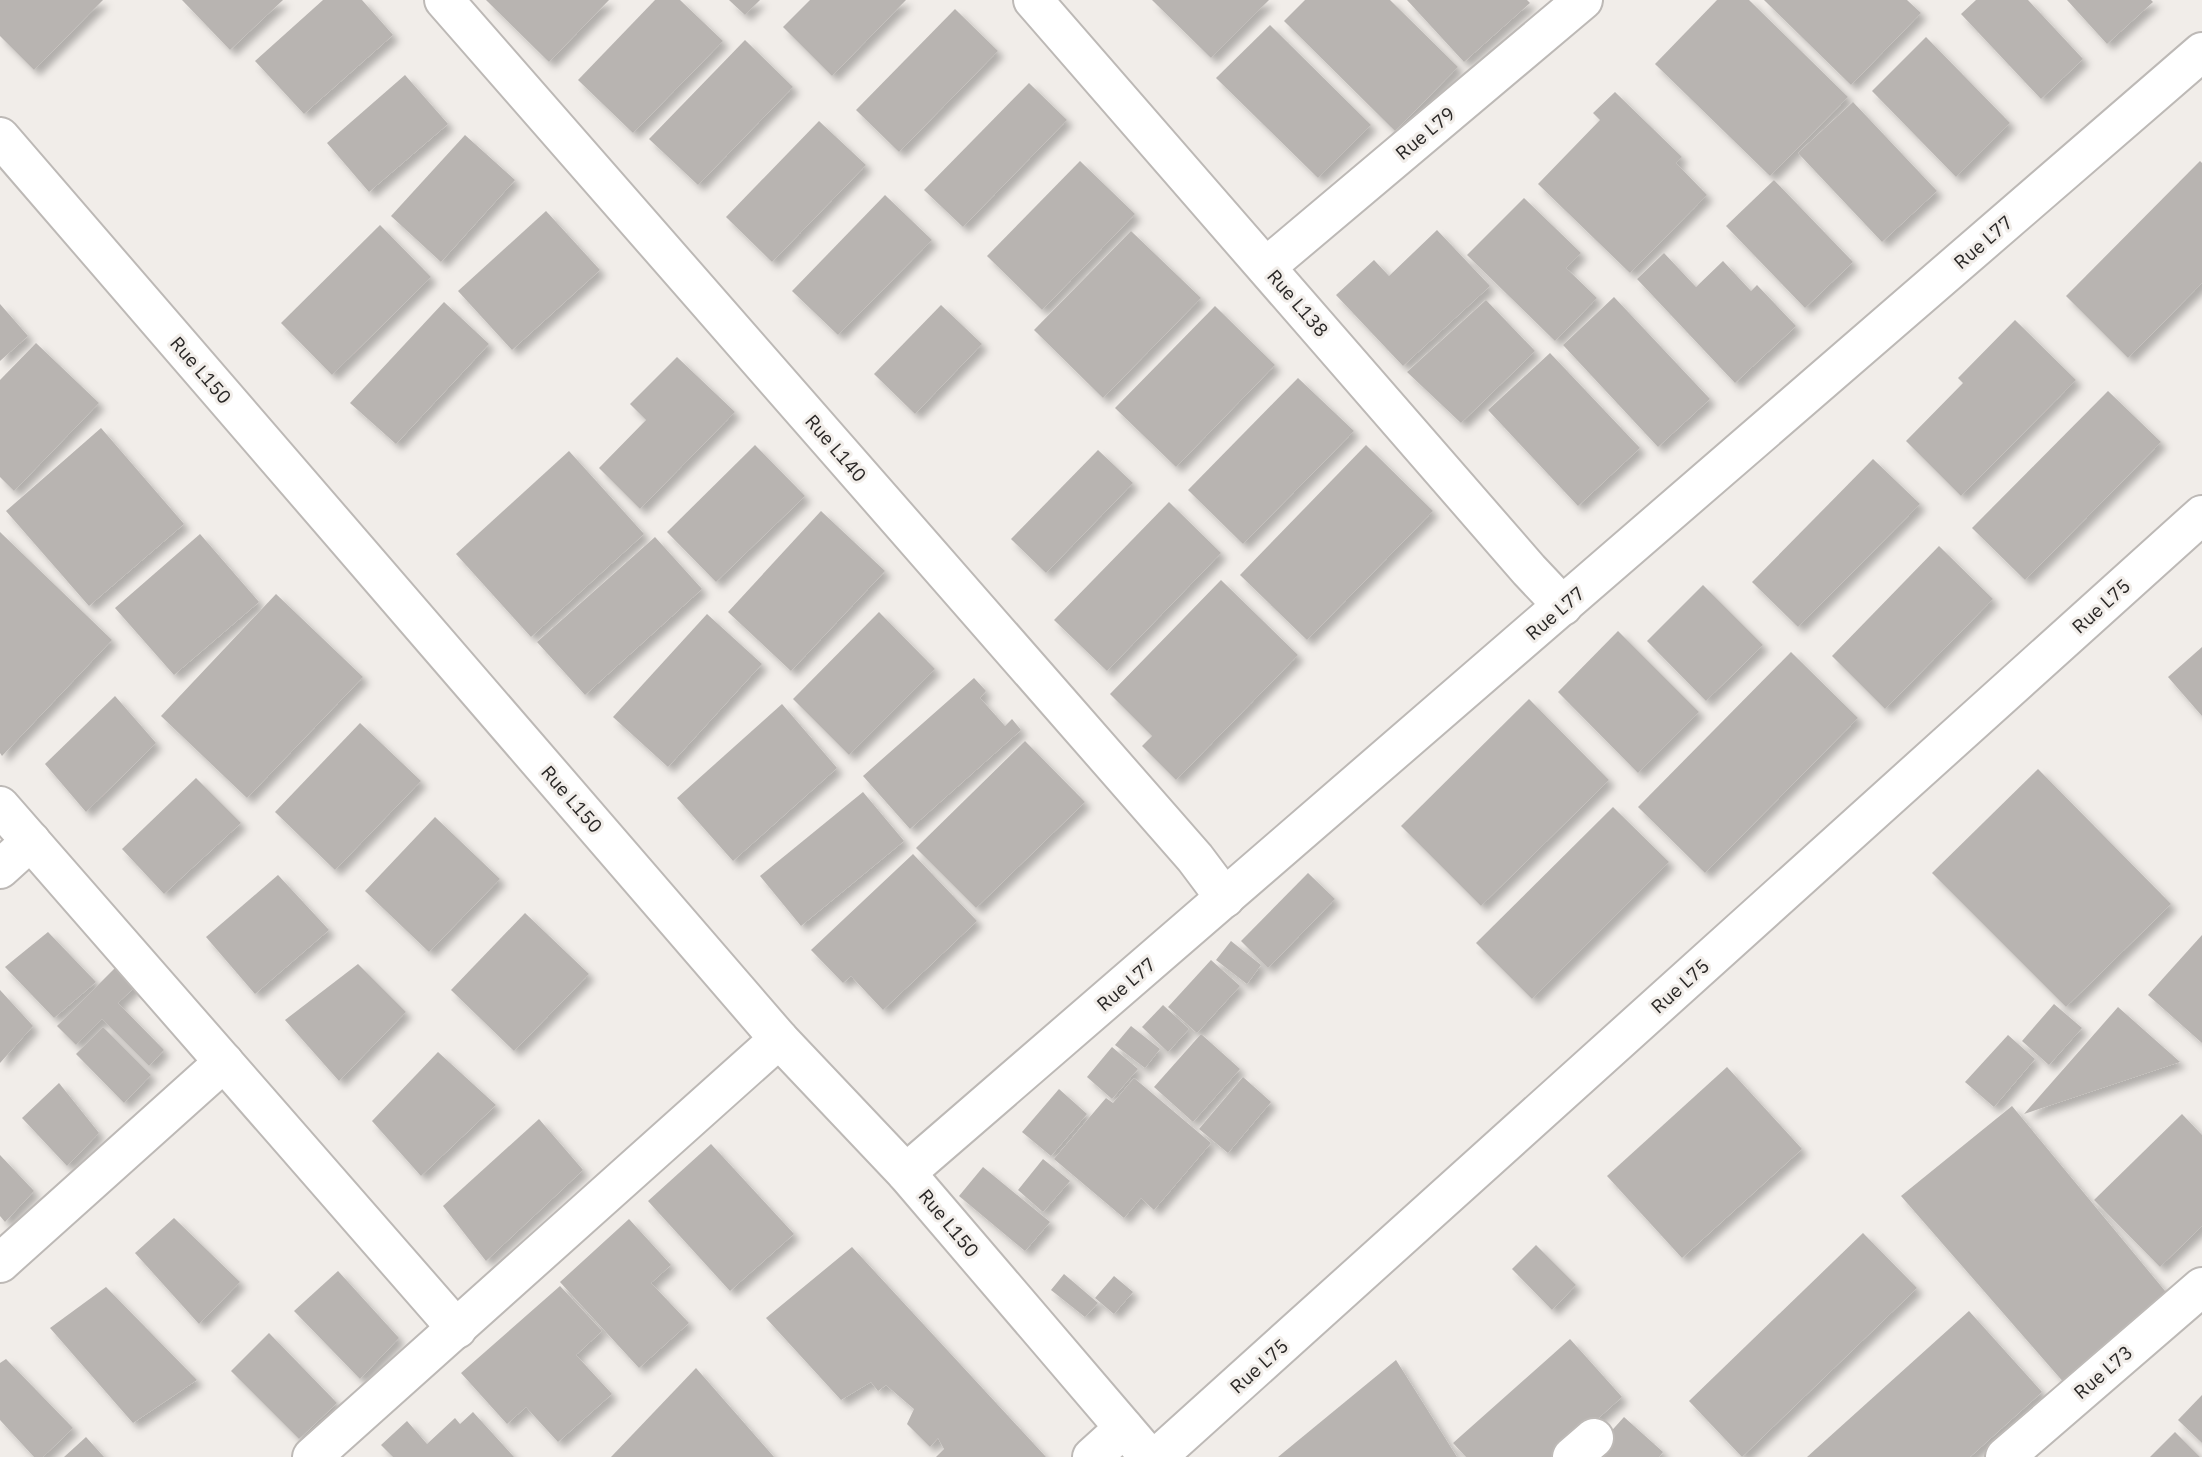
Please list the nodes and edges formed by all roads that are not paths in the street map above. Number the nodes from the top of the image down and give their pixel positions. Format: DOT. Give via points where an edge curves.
graph roads {
  1 [pos="444,0"];
  2 [pos="1033,0"];
  3 [pos="1583,0"];
  4 [pos="2202,52"];
  5 [pos="0,137"];
  6 [pos="1266,267"];
  7 [pos="2202,515"];
  8 [pos="1563,606"];
  9 [pos="0,806"];
  10 [pos="31,841"];
  11 [pos="0,869"];
  12 [pos="1225,898"];
  13 [pos="779,1039"];
  14 [pos="224,1062"];
  15 [pos="906,1173"];
  16 [pos="0,1263"];
  17 [pos="2202,1287"];
  18 [pos="457,1329"];
  19 [pos="1124,1428"];
  20 [pos="312,1457"];
  21 [pos="1092,1457"];
  22 [pos="1149,1457"];
  23 [pos="1157,1457"];
  24 [pos="2005,1457"];
  1 -- 12 [label="street, Rue L140" via="1177,837"];
  2 -- 6 [label="street, Rue L138"];
  3 -- 6 [label="street, Rue L79"];
  4 -- 8 [label="street, Rue L77"];
  5 -- 13 [label="street, Rue L150"];
  6 -- 8 [label="street, Rue L138"];
  7 -- 23 [label="street, Rue L75"];
  8 -- 12 [label="street, Rue L77"];
  9 -- 10 [label="street"];
  10 -- 11 [label="street"];
  10 -- 14 [label="street"];
  12 -- 15 [label="street, Rue L77"];
  13 -- 15 [label="street, Rue L150"];
  13 -- 18 [label="street"];
  14 -- 16 [label="street"];
  14 -- 18 [label="street"];
  15 -- 19 [label="street, Rue L150"];
  17 -- 24 [label="street, Rue L73"];
  18 -- 20 [label="street"];
  19 -- 21 [label="street"];
  19 -- 22 [label="street, Rue L150"];
}
